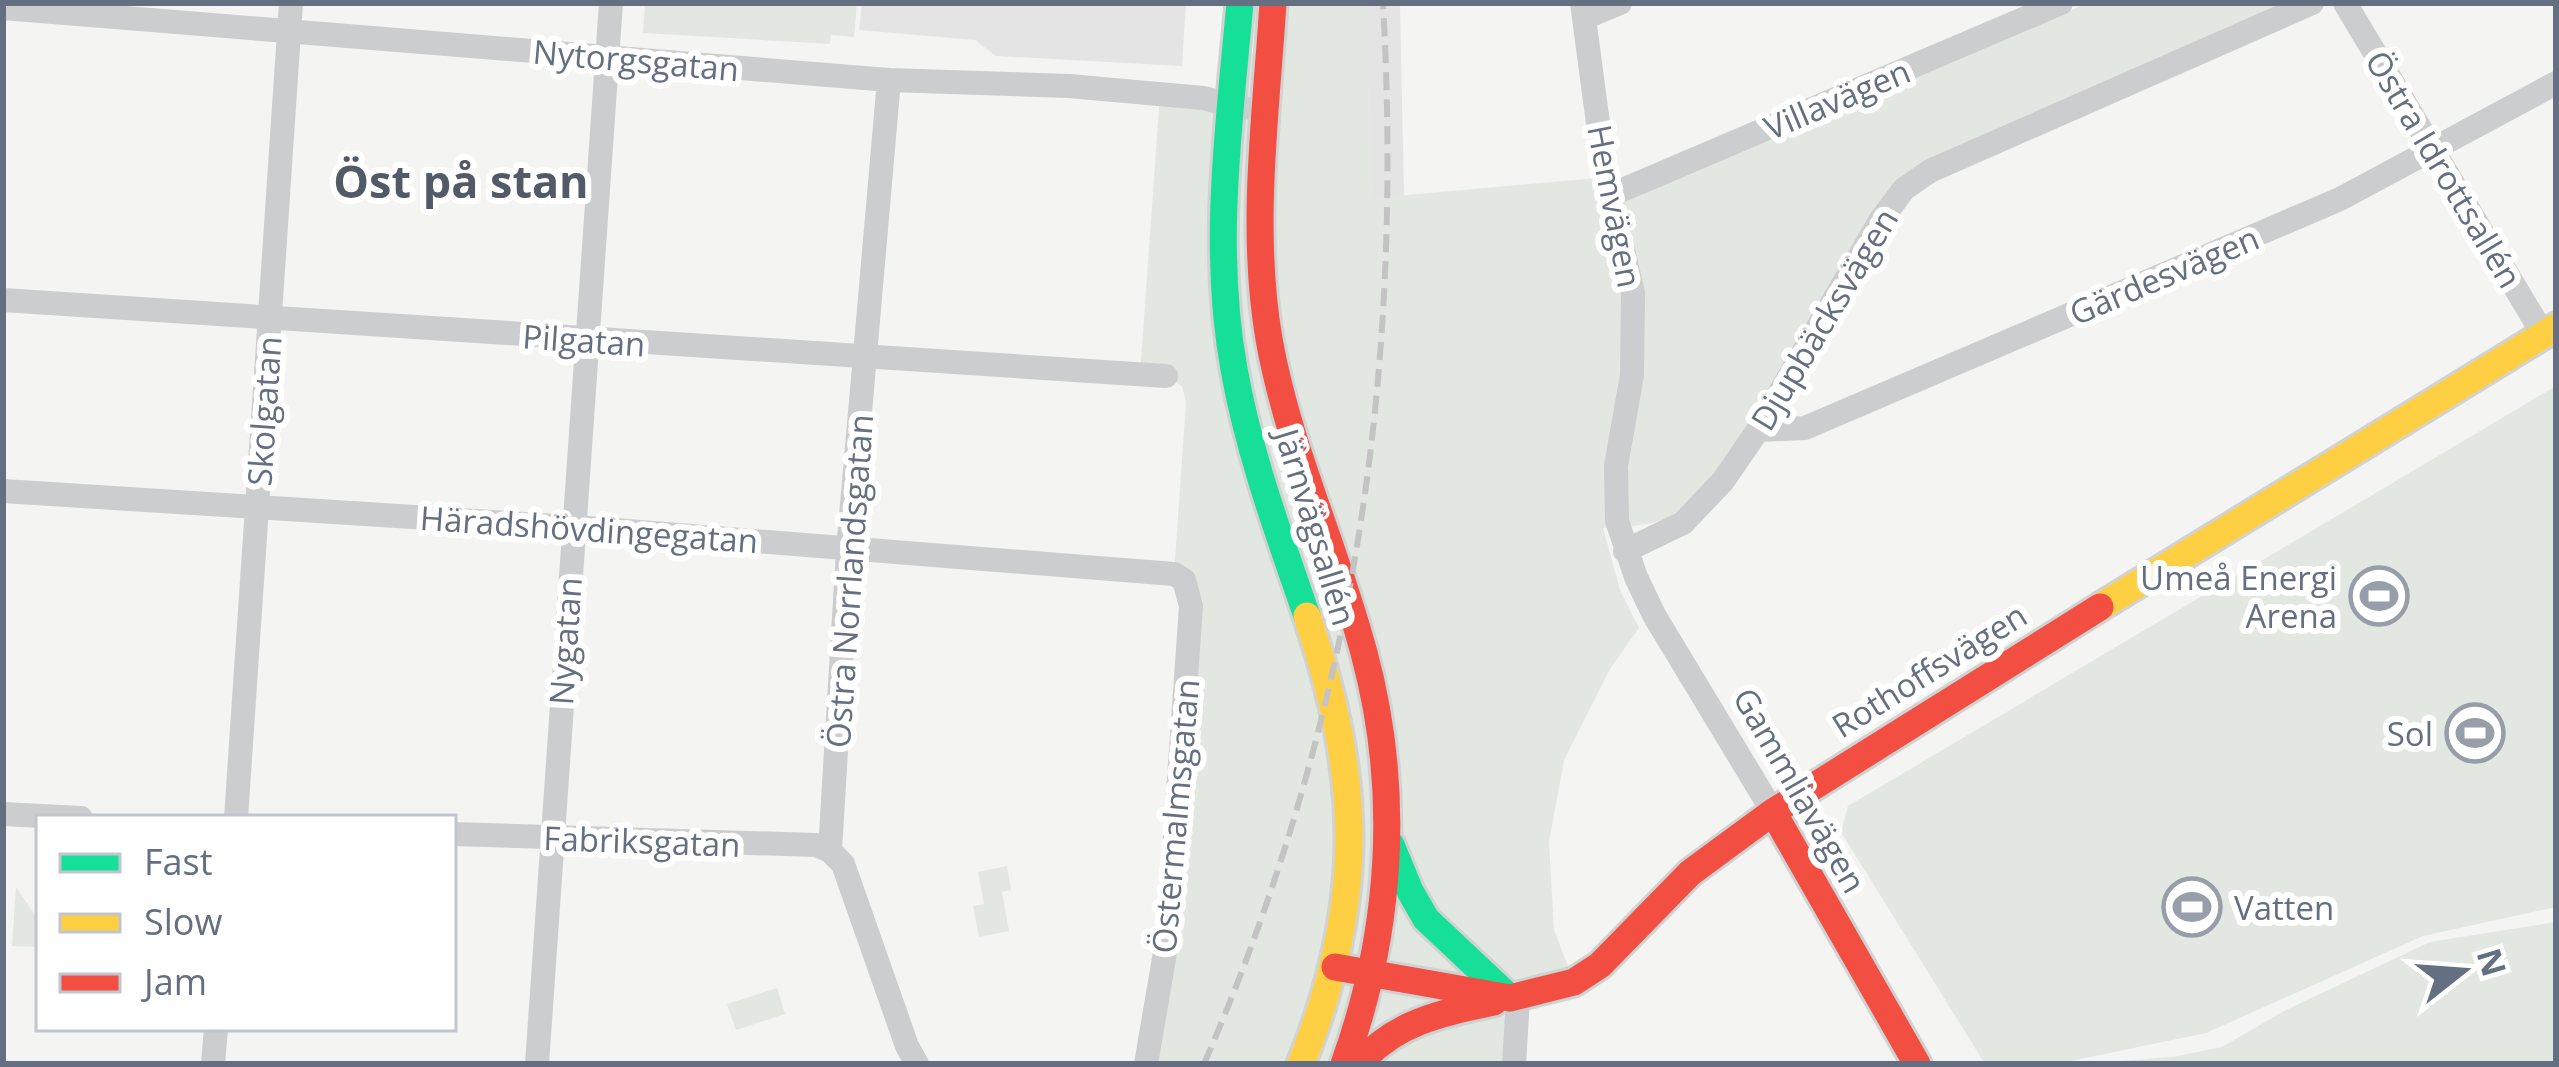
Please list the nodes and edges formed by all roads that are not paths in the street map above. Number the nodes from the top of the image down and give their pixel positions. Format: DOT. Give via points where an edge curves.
graph roads {
  1 [pos="291,3"];
  2 [pos="611,3"];
  3 [pos="1240,3"];
  4 [pos="1273,3"];
  5 [pos="1620,3"];
  6 [pos="2061,3"];
  7 [pos="2312,3"];
  8 [pos="2345,3"];
  9 [pos="3,8"];
  10 [pos="1583,10"];
  11 [pos="289,32"];
  12 [pos="607,58"];
  13 [pos="889,80"];
  14 [pos="2556,82"];
  15 [pos="1231,106"];
  16 [pos="1267,111"];
  17 [pos="2432,150"];
  18 [pos="1613,194"];
  19 [pos="3,301"];
  20 [pos="271,317"];
  21 [pos="2549,330"];
  22 [pos="587,340"];
  23 [pos="867,358"];
  24 [pos="1166,376"];
  25 [pos="1758,430"];
  26 [pos="3,491"];
  27 [pos="258,505"];
  28 [pos="574,526"];
  29 [pos="848,550"];
  30 [pos="1625,551"];
  31 [pos="1174,574"];
  32 [pos="1773,812"];
  33 [pos="3,814"];
  34 [pos="236,815"];
  35 [pos="36,816"];
  36 [pos="1387,830"];
  37 [pos="456,834"];
  38 [pos="551,838"];
  39 [pos="830,851"];
  40 [pos="1335,967"];
  41 [pos="1371,973"];
  42 [pos="1514,998"];
  43 [pos="216,1031"];
  44 [pos="213,1064"];
  45 [pos="537,1064"];
  46 [pos="917,1064"];
  47 [pos="1146,1064"];
  48 [pos="1301,1064"];
  49 [pos="1344,1064"];
  50 [pos="1359,1064"];
  51 [pos="1514,1064"];
  52 [pos="1917,1064"];
  1 -- 11 [label="street, Skolgatan"];
  2 -- 12 [label="street, Nygatan"];
  3 -- 15 [label="main road, Järnvägsallén"];
  4 -- 16 [label="main road, Järnvägsallén"];
  5 -- 10 [label="street"];
  6 -- 18 [label="street, Villavägen"];
  7 -- 25 [label="street, Djupbäcksvägen" via="1904,189"];
  8 -- 17 [label="street, Östra Idrottsallén"];
  9 -- 11 [label="street, Nytorgsgatan"];
  10 -- 18 [label="street, Hemvägen"];
  11 -- 12 [label="street, Nytorgsgatan"];
  11 -- 20 [label="street, Skolgatan"];
  12 -- 13 [label="street, Nytorgsgatan"];
  12 -- 22 [label="street, Nygatan"];
  13 -- 15 [label="street, Nytorgsgatan" via="1069,86"];
  13 -- 23 [label="street, Östra Norrlandsgatan"];
  14 -- 17 [label="street, Gärdesvägen"];
  15 -- 16 [label="street, Nytorgsgatan"];
  15 -- 40 [label="main road, Järnvägsallén" via="1223,260 1233,366 1343,752 1349,840"];
  16 -- 36 [label="main road, Järnvägsallén" via="1268,331 1375,700"];
  17 -- 21 [label="street, Östra Idrottsallén"];
  17 -- 25 [label="street, Gärdesvägen" via="2340,199 1804,428"];
  18 -- 30 [label="street, Hemvägen" via="1633,292 1632,375 1614,503"];
  19 -- 20 [label="street, Pilgatan"];
  20 -- 22 [label="street, Pilgatan"];
  20 -- 27 [label="street, Skolgatan"];
  21 -- 32 [label="main road, Rothoffsvägen"];
  22 -- 23 [label="street, Pilgatan"];
  22 -- 28 [label="street, Nygatan"];
  23 -- 24 [label="street, Pilgatan"];
  23 -- 29 [label="street, Östra Norrlandsgatan"];
  25 -- 30 [label="street, Djupbäcksvägen" via="1696,513"];
  26 -- 27 [label="street, Häradshövdingegatan"];
  27 -- 28 [label="street, Häradshövdingegatan"];
  27 -- 34 [label="street, Skolgatan"];
  28 -- 29 [label="street, Häradshövdingegatan"];
  28 -- 38 [label="street, Nygatan"];
  29 -- 31 [label="street, Häradshövdingegatan"];
  29 -- 39 [label="street, Östra Norrlandsgatan"];
  30 -- 32 [label="street, Gammliavägen" via="1654,615"];
  31 -- 47 [label="street, Östermalmsgatan" via="1192,605 1168,934"];
  32 -- 42 [label="main road, Rothoffsvägen" via="1690,873 1600,965 1574,982"];
  32 -- 52 [label="main road, Gammliavägen"];
  33 -- 35 [label="street"];
  36 -- 41 [label="main road, Järnvägsallén"];
  36 -- 42 [label="main road" via="1415,905"];
  37 -- 38 [label="street, Fabriksgatan"];
  38 -- 39 [label="street, Fabriksgatan"];
  38 -- 45 [label="street, Nygatan"];
  39 -- 46 [label="street" via="843,863"];
  40 -- 41 [label="main road, Rothoffsvägen"];
  40 -- 48 [label="main road, Järnvägsallén"];
  41 -- 42 [label="main road, Rothoffsvägen"];
  41 -- 49 [label="main road, Järnvägsallén"];
  42 -- 50 [label="main road" via="1420,1018 1386,1035"];
  42 -- 51 [label="street"];
  43 -- 44 [label="street"];
}
